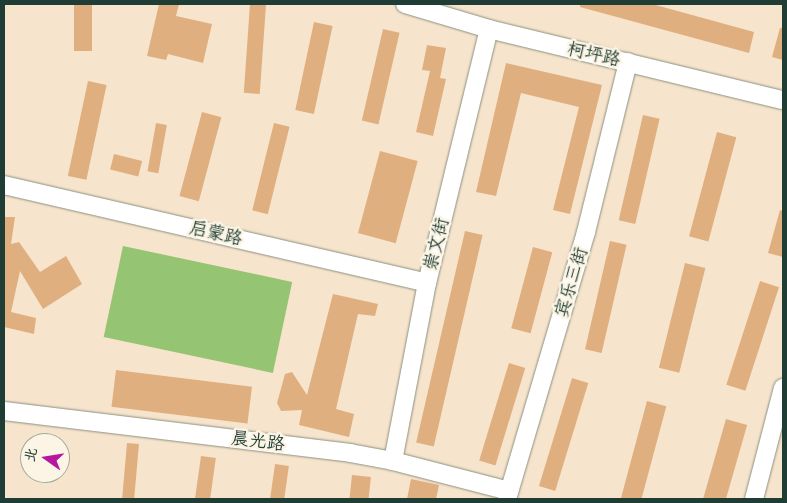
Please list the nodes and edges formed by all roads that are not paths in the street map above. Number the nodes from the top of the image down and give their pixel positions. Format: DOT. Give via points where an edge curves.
graph roads {
  1 [pos="405,4"];
  2 [pos="489,29"];
  3 [pos="628,62"];
  4 [pos="783,100"];
  5 [pos="4,185"];
  6 [pos="427,283"];
  7 [pos="783,388"];
  8 [pos="4,410"];
  9 [pos="393,461"];
  10 [pos="508,495"];
  11 [pos="754,499"];
  1 -- 2 [label="street, 柯坪路"];
  2 -- 3 [label="street, 柯坪路"];
  2 -- 6 [label="street, 崇文街"];
  3 -- 4 [label="street, 柯坪路"];
  3 -- 10 [label="street, 宾乐三街" via="586,232"];
  5 -- 6 [label="street, 启蒙路"];
  6 -- 9 [label="street, 崇文街"];
  7 -- 11 [label="street"];
  8 -- 9 [label="street, 晨光路"];
  9 -- 10 [label="street, 晨光路"];
}
